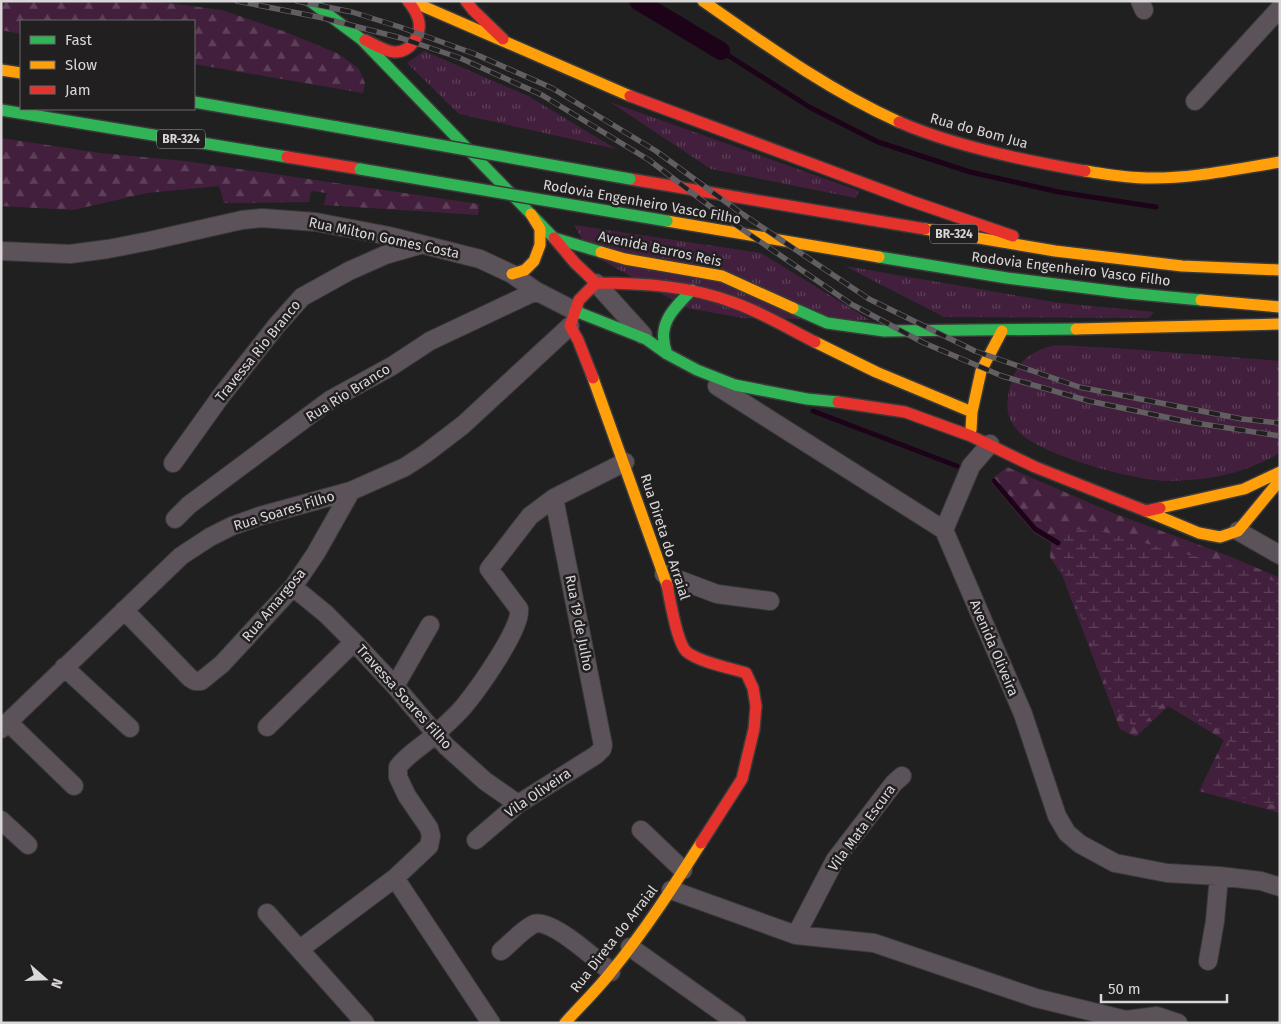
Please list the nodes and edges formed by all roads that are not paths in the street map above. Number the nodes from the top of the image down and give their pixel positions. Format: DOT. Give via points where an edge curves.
graph roads {
  1 [pos="310,1"];
  2 [pos="409,1"];
  3 [pos="466,1"];
  4 [pos="703,1"];
  5 [pos="1280,8"];
  6 [pos="361,39"];
  7 [pos="507,43"];
  8 [pos="1,70"];
  9 [pos="20,73"];
  10 [pos="1195,101"];
  11 [pos="195,102"];
  12 [pos="1,110"];
  13 [pos="1280,162"];
  14 [pos="529,211"];
  15 [pos="554,238"];
  16 [pos="421,245"];
  17 [pos="1,250"];
  18 [pos="1055,250"];
  19 [pos="1280,270"];
  20 [pos="512,274"];
  21 [pos="596,283"];
  22 [pos="692,290"];
  23 [pos="536,291"];
  24 [pos="1280,307"];
  25 [pos="573,318"];
  26 [pos="1280,324"];
  27 [pos="1002,330"];
  28 [pos="646,339"];
  29 [pos="667,354"];
  30 [pos="697,370"];
  31 [pos="972,412"];
  32 [pos="971,436"];
  33 [pos="990,444"];
  34 [pos="625,462"];
  35 [pos="173,463"];
  36 [pos="971,466"];
  37 [pos="1280,472"];
  38 [pos="1280,480"];
  39 [pos="351,492"];
  40 [pos="554,498"];
  41 [pos="1146,511"];
  42 [pos="175,519"];
  43 [pos="944,530"];
  44 [pos="1238,531"];
  45 [pos="1280,555"];
  46 [pos="664,574"];
  47 [pos="293,587"];
  48 [pos="770,601"];
  49 [pos="124,610"];
  50 [pos="430,625"];
  51 [pos="354,642"];
  52 [pos="64,667"];
  53 [pos="396,686"];
  54 [pos="5,725"];
  55 [pos="267,727"];
  56 [pos="130,728"];
  57 [pos="436,734"];
  58 [pos="602,749"];
  59 [pos="902,776"];
  60 [pos="74,786"];
  61 [pos="518,804"];
  62 [pos="1,820"];
  63 [pos="641,830"];
  64 [pos="476,840"];
  65 [pos="28,844"];
  66 [pos="683,870"];
  67 [pos="1219,876"];
  68 [pos="394,878"];
  69 [pos="1280,887"];
  70 [pos="671,890"];
  71 [pos="267,913"];
  72 [pos="796,935"];
  73 [pos="630,947"];
  74 [pos="300,949"];
  75 [pos="502,951"];
  76 [pos="1208,961"];
  77 [pos="611,972"];
  78 [pos="1108,1019"];
  79 [pos="572,1021"];
  80 [pos="365,1023"];
  81 [pos="491,1023"];
  82 [pos="737,1023"];
  83 [pos="1178,1023"];
  1 -- 6 [label="main road"];
  2 -- 6 [label="main road" via="420,26 418,37 406,50 387,50"];
  2 -- 7 [label="main road"];
  3 -- 7 [label="main road"];
  4 -- 13 [label="main road, Rua do Bom Jua" via="845,95 888,117 947,139 1065,168 1146,178 1201,175"];
  5 -- 10 [label="street"];
  6 -- 14 [label="main road"];
  7 -- 18 [label="main road" via="614,90 911,201"];
  8 -- 9 [label="main road"];
  11 -- 18 [label="main road, Rodovia Engenheiro Vasco Filho / BR-324, bridge"];
  12 -- 24 [label="main road, Rodovia Engenheiro Vasco Filho / BR-324, bridge" via="1007,278"];
  14 -- 15 [label="main road"];
  14 -- 20 [label="main road" via="540,229 540,245 534,261 525,270"];
  15 -- 21 [label="main road"];
  15 -- 27 [label="main road, Avenida Barros Reis" via="625,259 722,276 827,323 884,331"];
  16 -- 17 [label="street, Rua Milton Gomes Costa" via="316,222 262,218 70,254"];
  16 -- 20 [label="street, Rua Milton Gomes Costa" via="480,259"];
  16 -- 35 [label="street, Travessa Rio Branco" via="385,255 302,297 221,396"];
  18 -- 19 [label="main road, Rodovia Engenheiro Vasco Filho / BR-324" via="1182,266"];
  20 -- 23 [label="street, Rua Milton Gomes Costa"];
  21 -- 22 [label="main road" via="639,283"];
  21 -- 25 [label="main road" via="579,300"];
  21 -- 28 [label="street"];
  22 -- 29 [label="main road" via="672,310 664,327 662,344"];
  22 -- 31 [label="main road" via="736,303 876,372"];
  23 -- 25 [label="street, Rua Milton Gomes Costa"];
  23 -- 42 [label="street, Rua Rio Branco" via="430,341 330,400 189,505"];
  25 -- 28 [label="main road"];
  25 -- 34 [label="main road, Rua Direta do Arraial"];
  25 -- 39 [label="street, Rua Soares Filho" via="463,425 390,475"];
  26 -- 27 [label="main road, Avenida Barros Reis"];
  27 -- 31 [label="main road" via="981,371"];
  28 -- 29 [label="main road"];
  29 -- 30 [label="main road"];
  30 -- 32 [label="main road" via="735,385 905,412"];
  30 -- 43 [label="street" via="718,387"];
  31 -- 32 [label="main road"];
  32 -- 33 [label="main road"];
  32 -- 36 [label="street"];
  33 -- 36 [label="street"];
  33 -- 41 [label="main road" via="1036,467"];
  34 -- 40 [label="street"];
  34 -- 46 [label="main road, Rua Direta do Arraial"];
  36 -- 43 [label="street"];
  37 -- 41 [label="main road" via="1244,489"];
  38 -- 44 [label="main road"];
  39 -- 47 [label="street, Rua Amargosa"];
  39 -- 49 [label="street, Rua Soares Filho" via="260,516 210,537 181,556"];
  40 -- 57 [label="street" via="530,516 489,569 519,610 516,626 465,705"];
  40 -- 58 [label="street, Rua 19 de Julho"];
  41 -- 44 [label="main road" via="1198,533 1220,537"];
  43 -- 67 [label="street, Avenida Oliveira" via="1023,714 1057,816 1068,833 1080,844 1115,863 1167,873"];
  44 -- 45 [label="street"];
  46 -- 48 [label="street" via="717,594"];
  46 -- 66 [label="main road, Rua Direta do Arraial" via="685,651 746,673 754,688 756,706 742,779"];
  47 -- 49 [label="street, Rua Amargosa" via="222,664 199,682 190,678"];
  47 -- 51 [label="street, Travessa Soares Filho"];
  49 -- 52 [label="street, Rua Soares Filho"];
  50 -- 53 [label="street"];
  51 -- 53 [label="street, Travessa Soares Filho"];
  51 -- 55 [label="street"];
  52 -- 54 [label="street, Rua Soares Filho"];
  52 -- 56 [label="street"];
  53 -- 57 [label="street, Travessa Soares Filho"];
  54 -- 60 [label="street"];
  57 -- 61 [label="street, Travessa Soares Filho" via="485,781"];
  57 -- 68 [label="street" via="400,764 398,777 429,828 432,839 427,848"];
  58 -- 61 [label="street, Vila Oliveira"];
  59 -- 72 [label="street, Vila Mata Escura" via="835,860"];
  61 -- 64 [label="street, Vila Oliveira"];
  62 -- 65 [label="street"];
  63 -- 66 [label="street"];
  66 -- 70 [label="main road, Rua Direta do Arraial"];
  67 -- 69 [label="street, Avenida Oliveira" via="1261,881"];
  67 -- 76 [label="street"];
  68 -- 74 [label="street"];
  68 -- 81 [label="street"];
  70 -- 72 [label="street"];
  70 -- 73 [label="main road, Rua Direta do Arraial"];
  71 -- 74 [label="street"];
  72 -- 78 [label="street" via="874,943"];
  73 -- 77 [label="main road, Rua Direta do Arraial"];
  73 -- 82 [label="street"];
  74 -- 80 [label="street"];
  75 -- 77 [label="street" via="533,924 542,923 558,930"];
  77 -- 79 [label="main road, Rua Direta do Arraial"];
  78 -- 83 [label="street" via="1157,1016"];
}
